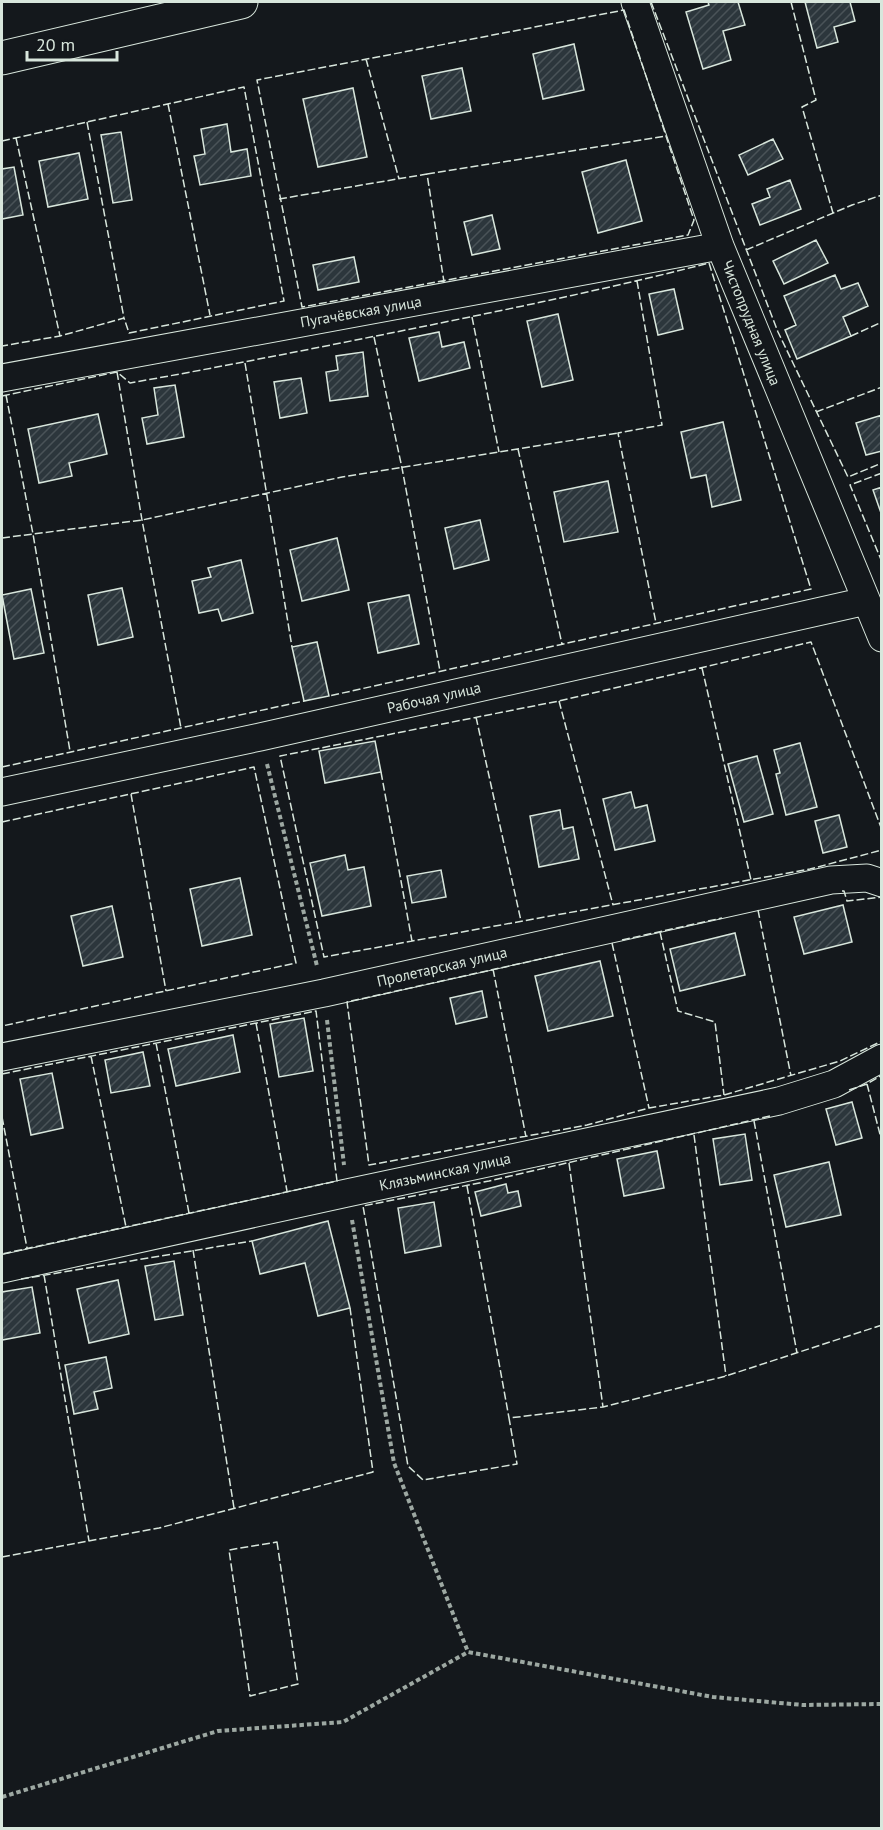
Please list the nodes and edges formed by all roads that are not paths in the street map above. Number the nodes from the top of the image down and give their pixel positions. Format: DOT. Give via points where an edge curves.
graph roads {
  1 [pos="241,2"];
  2 [pos="634,2"];
  3 [pos="2,58"];
  4 [pos="720,246"];
  5 [pos="2,378"];
  6 [pos="866,601"];
  7 [pos="882,638"];
  8 [pos="2,792"];
  9 [pos="882,883"];
  10 [pos="2,1057"];
  11 [pos="882,1058"];
  12 [pos="2,1269"];
  1 -- 3 [label="street"];
  2 -- 4 [label="street, Чистопрудная улица"];
  4 -- 5 [label="street, Пугачёвская улица"];
  4 -- 6 [label="street, Чистопрудная улица"];
  6 -- 7 [label="street, Чистопрудная улица"];
  6 -- 8 [label="street, Рабочая улица"];
  9 -- 10 [label="street, Пролетарская улица" via="867,878 831,880 324,993"];
  11 -- 12 [label="street, Клязьминская улица" via="834,1084 779,1101"];
}
